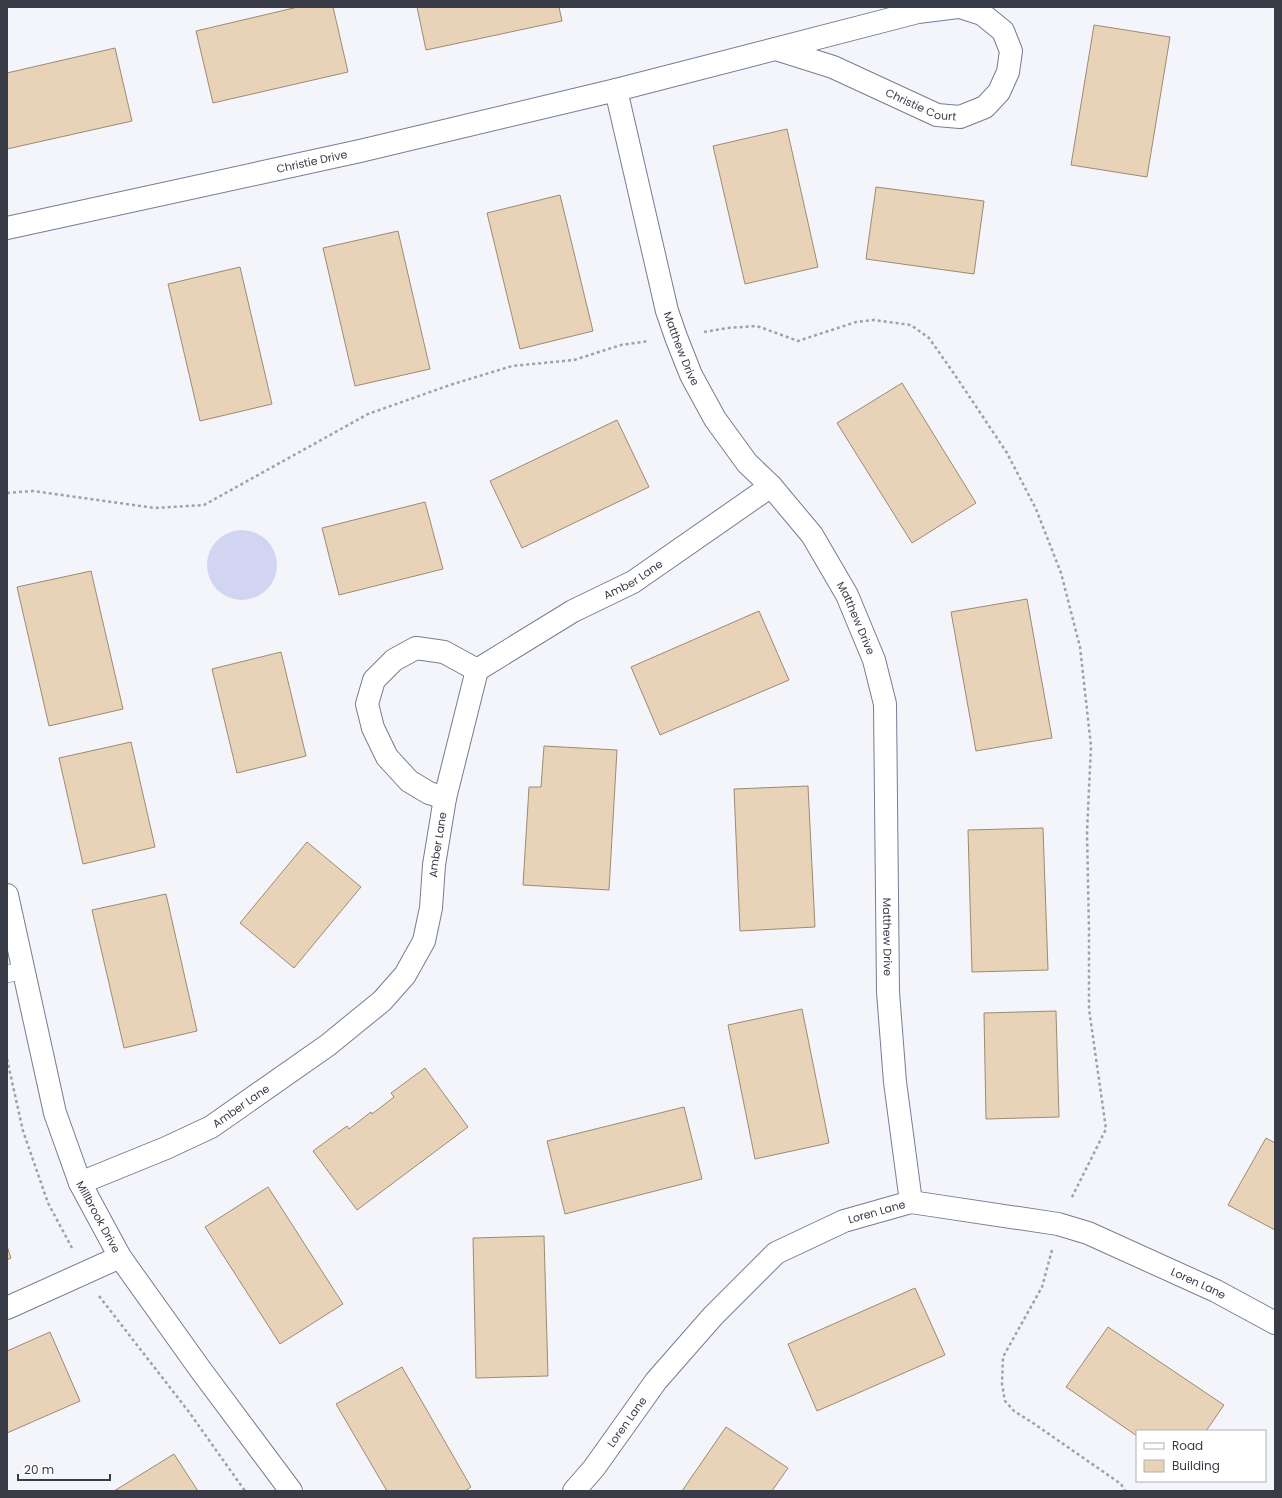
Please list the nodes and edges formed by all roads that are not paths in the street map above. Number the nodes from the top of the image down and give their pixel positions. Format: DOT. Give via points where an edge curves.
graph roads {
  1 [pos="959,7"];
  2 [pos="776,49"];
  3 [pos="616,90"];
  4 [pos="7,228"];
  5 [pos="771,486"];
  6 [pos="477,670"];
  7 [pos="444,798"];
  8 [pos="7,895"];
  9 [pos="15,972"];
  10 [pos="80,1183"];
  11 [pos="911,1202"];
  12 [pos="120,1257"];
  13 [pos="7,1308"];
  14 [pos="1275,1323"];
  15 [pos="291,1491"];
  16 [pos="574,1491"];
  1 -- 2 [label="street, Christie Court" via="918,12"];
  1 -- 2 [label="street, Christie Court" via="982,14 1003,31 1011,51 1008,72 999,92 985,107 960,117 937,115 833,67"];
  2 -- 3 [label="street, Christie Court"];
  3 -- 4 [label="street, Christie Drive" via="360,152"];
  3 -- 5 [label="street, Matthew Drive" via="667,311 676,337 691,375 714,419 747,463"];
  5 -- 6 [label="street, Amber Lane" via="633,582 574,611"];
  5 -- 11 [label="street, Matthew Drive" via="812,535 847,595 874,660 885,704 888,992 895,1082"];
  6 -- 7 [label="street, Amber Lane"];
  6 -- 7 [label="street" via="444,652 416,648 394,660 374,680 367,704 373,728 387,757 408,781 428,794"];
  7 -- 10 [label="street, Amber Lane" via="434,865 432,908 424,941 406,975 382,1001 328,1045 211,1127"];
  8 -- 9 [label="street, Millbrook Drive"];
  9 -- 10 [label="street, Millbrook Drive" via="55,1113"];
  10 -- 12 [label="street, Millbrook Drive"];
  11 -- 14 [label="street, Loren Lane" via="1058,1224 1095,1236 1216,1291"];
  11 -- 16 [label="street, Loren Lane" via="844,1221 776,1253 713,1316 656,1381 594,1468"];
  12 -- 13 [label="street"];
  12 -- 15 [label="street, Millbrook Drive"];
}
